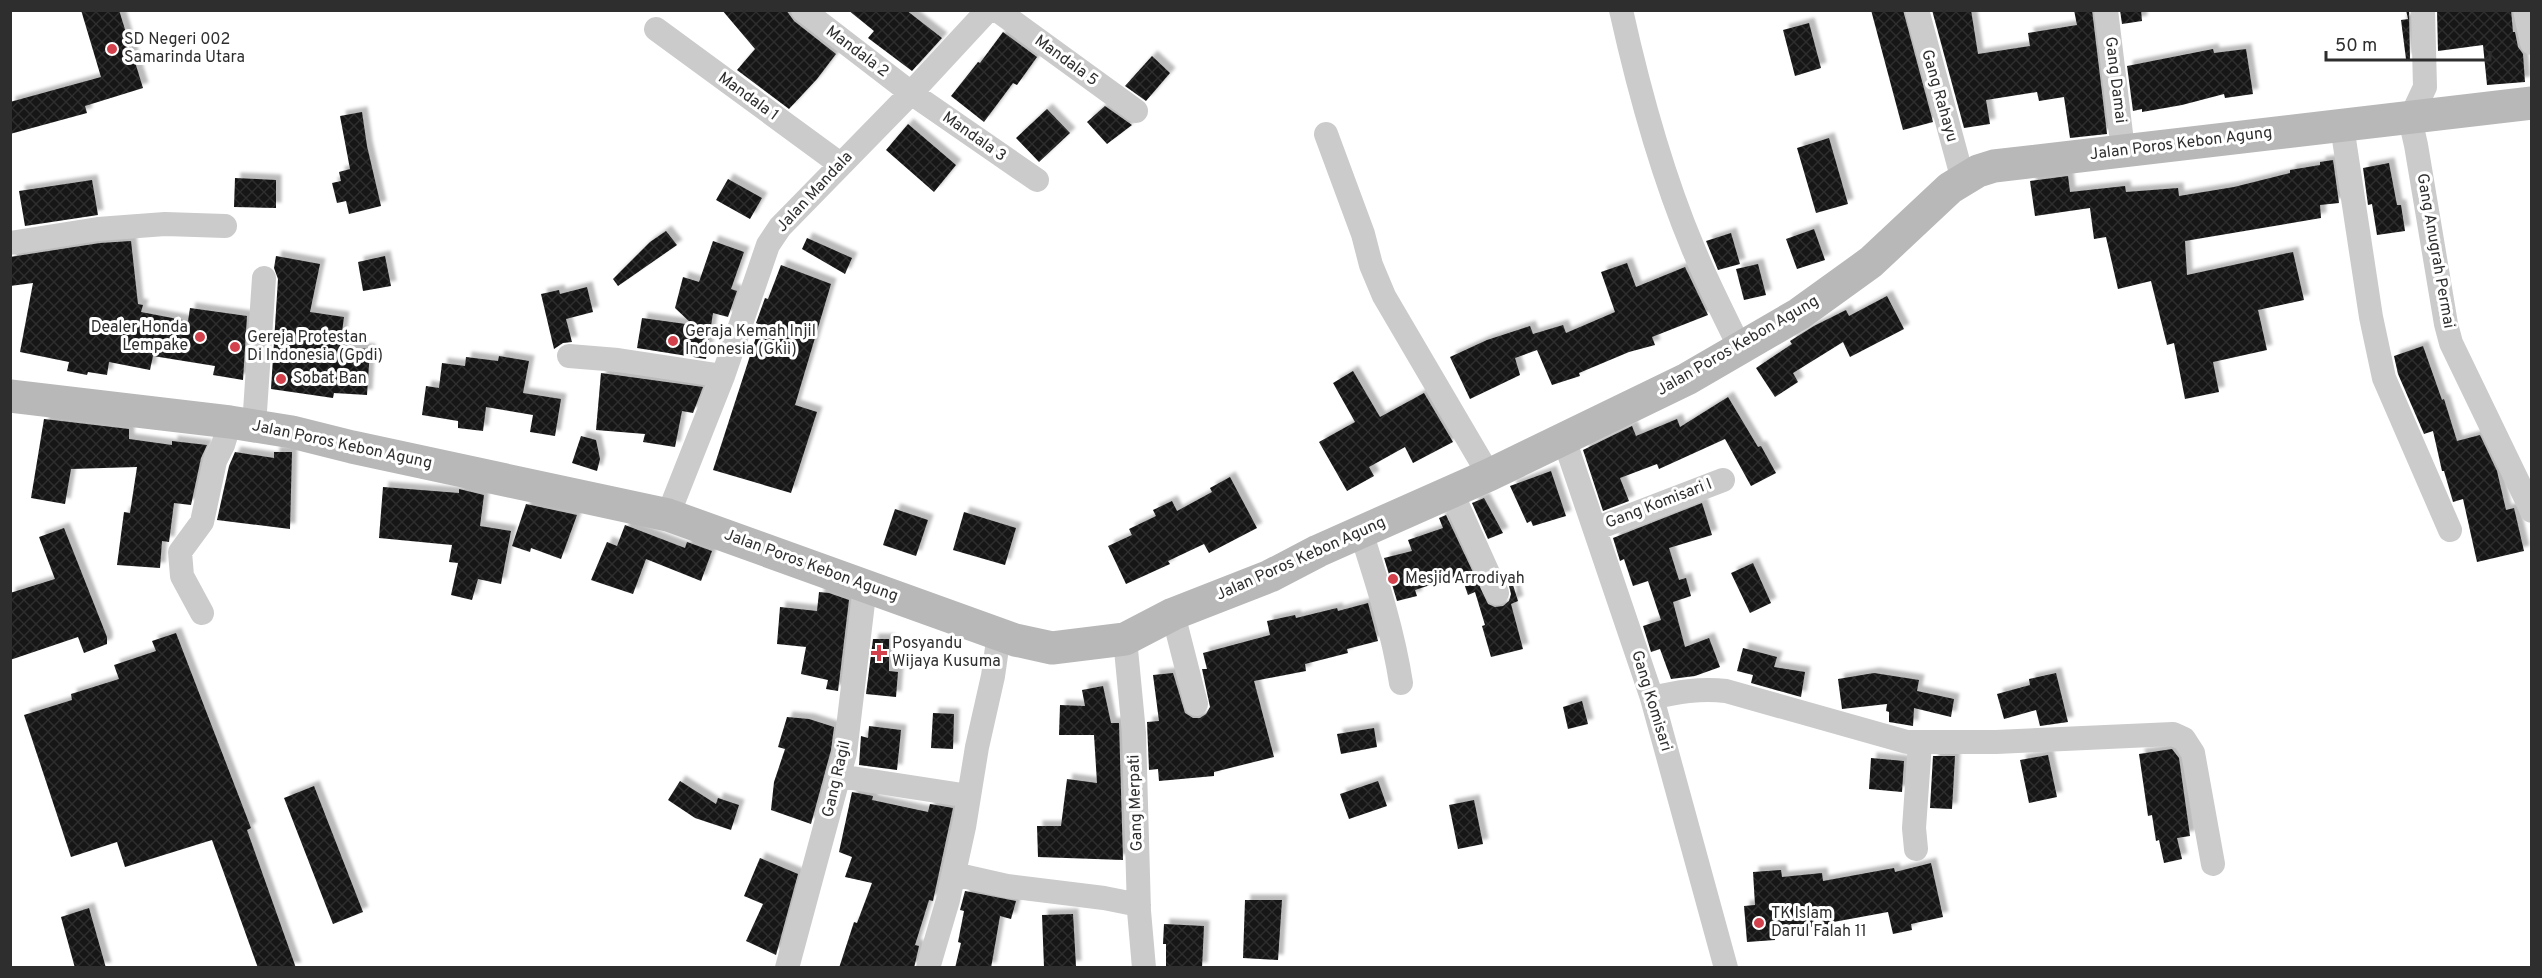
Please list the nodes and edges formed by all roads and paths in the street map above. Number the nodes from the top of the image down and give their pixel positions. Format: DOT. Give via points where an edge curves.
graph roads {
  1 [pos="803,10"];
  2 [pos="988,10"];
  3 [pos="997,10"];
  4 [pos="1621,10"];
  5 [pos="1917,10"];
  6 [pos="2106,10"];
  7 [pos="2422,10"];
  8 [pos="2525,10"];
  9 [pos="656,29"];
  10 [pos="2532,43"];
  11 [pos="911,93"];
  12 [pos="2532,103"];
  13 [pos="1136,111"];
  14 [pos="2410,119"];
  15 [pos="2343,126"];
  16 [pos="1326,134"];
  17 [pos="2123,150"];
  18 [pos="840,164"];
  19 [pos="1037,180"];
  20 [pos="1962,180"];
  21 [pos="225,226"];
  22 [pos="10,243"];
  23 [pos="264,278"];
  24 [pos="1740,348"];
  25 [pos="569,356"];
  26 [pos="723,376"];
  27 [pos="10,396"];
  28 [pos="242,424"];
  29 [pos="1564,439"];
  30 [pos="1489,474"];
  31 [pos="1723,480"];
  32 [pos="1452,491"];
  33 [pos="2532,511"];
  34 [pos="668,515"];
  35 [pos="1595,529"];
  36 [pos="2450,530"];
  37 [pos="1361,532"];
  38 [pos="865,586"];
  39 [pos="1497,593"];
  40 [pos="202,613"];
  41 [pos="1173,614"];
  42 [pos="999,634"];
  43 [pos="1125,639"];
  44 [pos="1401,683"];
  45 [pos="1652,698"];
  46 [pos="1196,704"];
  47 [pos="1920,742"];
  48 [pos="839,776"];
  49 [pos="969,796"];
  50 [pos="1916,849"];
  51 [pos="2213,864"];
  52 [pos="954,874"];
  53 [pos="1139,906"];
  54 [pos="787,968"];
  55 [pos="928,968"];
  56 [pos="1144,968"];
  57 [pos="1726,968"];
  1 -- 11 [label="street, Mandala 2"];
  2 -- 11 [label="street, Jalan Mandala"];
  3 -- 13 [label="street, Mandala 5"];
  4 -- 24 [label="street" via="1636,78 1692,248"];
  5 -- 20 [label="street, Gang Rahayu"];
  6 -- 17 [label="street, Gang Damai"];
  7 -- 14 [label="street" via="2425,87"];
  8 -- 10 [label="street"];
  9 -- 18 [label="street, Mandala 1"];
  11 -- 18 [label="street, Jalan Mandala"];
  11 -- 19 [label="street, Mandala 3"];
  12 -- 14 [label="main road, Jalan Poros Kebon Agung"];
  14 -- 15 [label="main road, Jalan Poros Kebon Agung"];
  14 -- 33 [label="street, Gang Anugrah Permai" via="2451,344"];
  15 -- 17 [label="main road, Jalan Poros Kebon Agung"];
  15 -- 36 [label="street" via="2371,317 2384,378"];
  16 -- 30 [label="street" via="1384,296"];
  17 -- 20 [label="main road, Jalan Poros Kebon Agung" via="1994,165"];
  18 -- 26 [label="street, Jalan Mandala" via="768,245"];
  20 -- 24 [label="main road, Jalan Poros Kebon Agung" via="1871,262 1799,314"];
  21 -- 22 [label="street" via="165,224 98,229"];
  23 -- 28 [label="street"];
  24 -- 29 [label="main road, Jalan Poros Kebon Agung" via="1687,379"];
  25 -- 26 [label="street"];
  26 -- 34 [label="street, Jalan Mandala"];
  27 -- 28 [label="main road, Jalan Poros Kebon Agung"];
  28 -- 34 [label="main road, Jalan Poros Kebon Agung"];
  28 -- 40 [label="street" via="215,461 202,522 180,552 182,576"];
  29 -- 30 [label="main road, Jalan Poros Kebon Agung"];
  29 -- 35 [label="street, Gang Komisari"];
  30 -- 32 [label="main road, Jalan Poros Kebon Agung"];
  31 -- 35 [label="street, Gang Komisari I"];
  32 -- 37 [label="main road, Jalan Poros Kebon Agung"];
  32 -- 39 [label="street"];
  34 -- 38 [label="main road, Jalan Poros Kebon Agung"];
  35 -- 45 [label="street, Gang Komisari"];
  37 -- 41 [label="main road, Jalan Poros Kebon Agung" via="1270,576"];
  37 -- 44 [label="street" via="1385,608"];
  38 -- 42 [label="main road, Jalan Poros Kebon Agung"];
  38 -- 48 [label="street, Gang Ragil"];
  41 -- 43 [label="main road, Jalan Poros Kebon Agung"];
  41 -- 46 [label="street"];
  42 -- 43 [label="main road, Jalan Poros Kebon Agung" via="1052,648"];
  42 -- 49 [label="street"];
  43 -- 53 [label="street, Gang Merpati" via="1134,733"];
  45 -- 47 [label="street" via="1707,689 1726,692 1907,742"];
  45 -- 57 [label="street, Gang Komisari"];
  47 -- 50 [label="street"];
  47 -- 51 [label="street" via="2173,734 2184,739 2193,753"];
  48 -- 49 [label="street"];
  48 -- 54 [label="street, Gang Ragil"];
  49 -- 52 [label="street"];
  52 -- 53 [label="street"];
  52 -- 55 [label="street"];
  53 -- 56 [label="street, Gang Merpati"];
}
